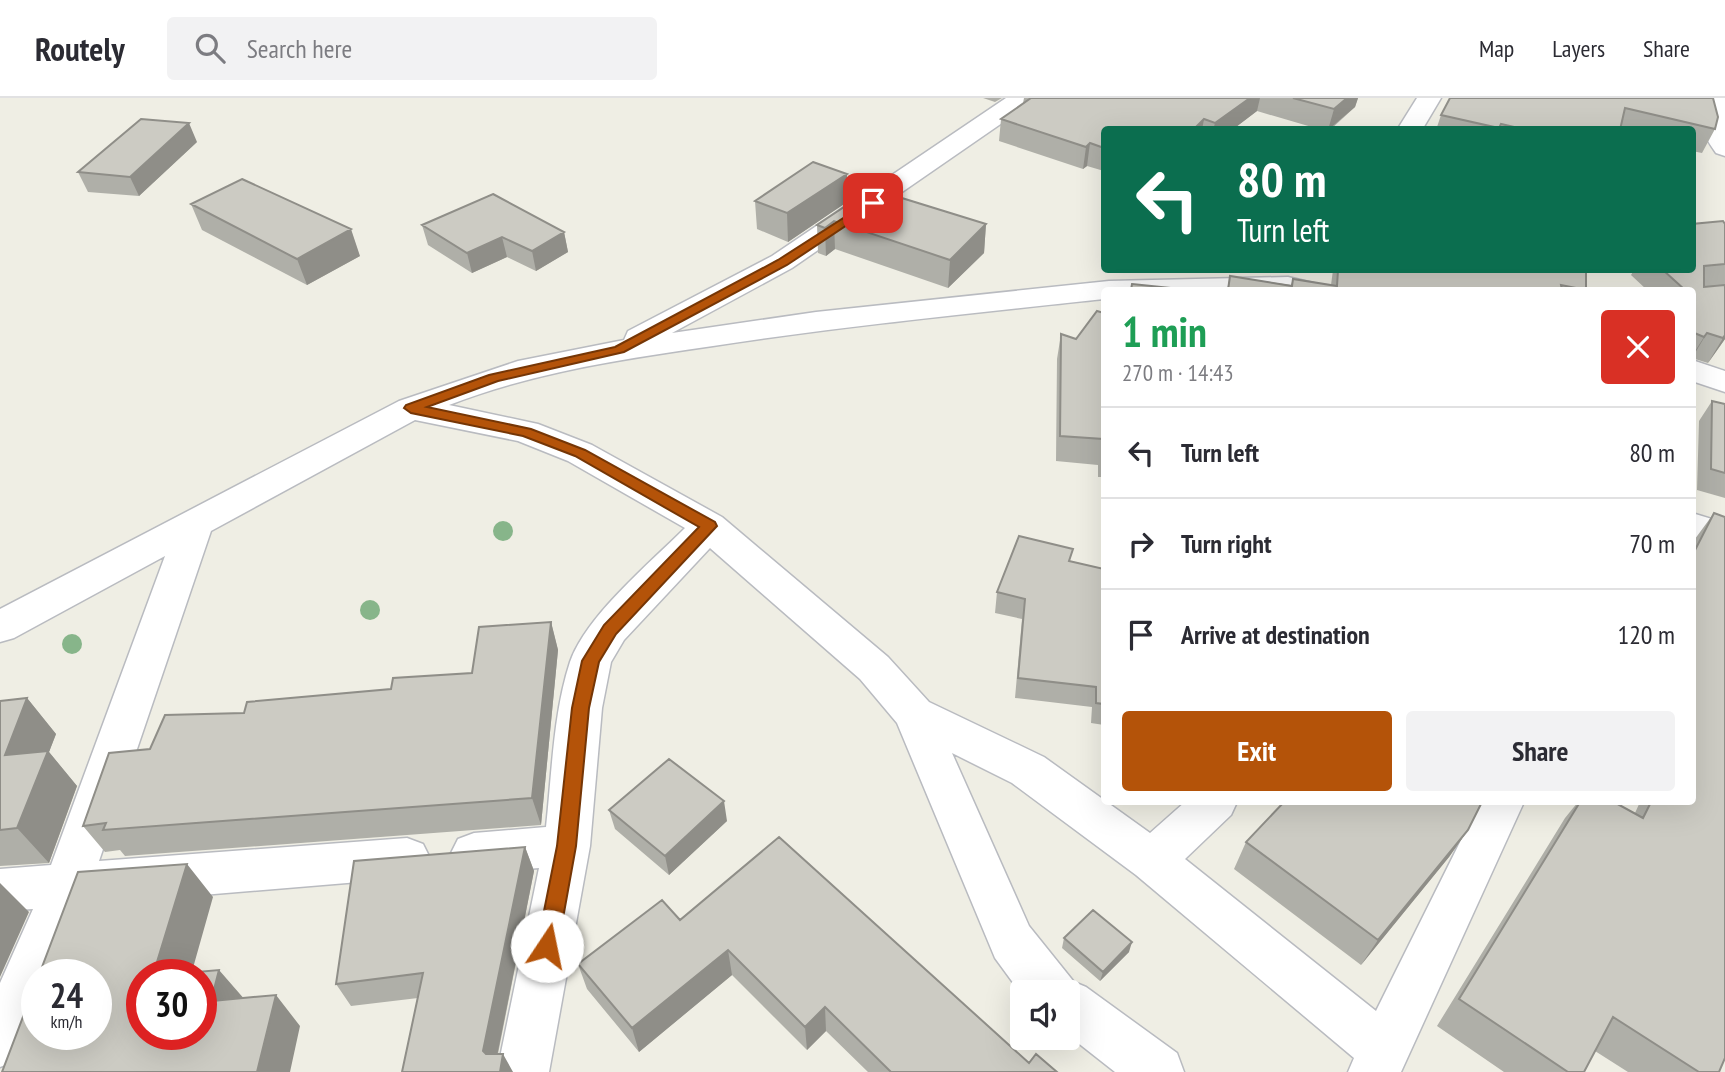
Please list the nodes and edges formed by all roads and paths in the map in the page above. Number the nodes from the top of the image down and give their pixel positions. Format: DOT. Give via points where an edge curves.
graph roads {
  1 [pos="1022,98"];
  2 [pos="1429,98"];
  3 [pos="1716,98"];
  4 [pos="1412,126"];
  5 [pos="1725,148"];
  6 [pos="1298,282"];
  7 [pos="1180,287"];
  8 [pos="1101,291"];
  9 [pos="619,350"];
  10 [pos="1696,371"];
  11 [pos="1725,382"];
  12 [pos="411,408"];
  13 [pos="194,526"];
  14 [pos="709,526"];
  15 [pos="1696,527"];
  16 [pos="1725,536"];
  17 [pos="0,627"];
  18 [pos="914,714"];
  19 [pos="1212,805"];
  20 [pos="1501,805"];
  21 [pos="567,846"];
  22 [pos="1152,860"];
  23 [pos="68,883"];
  24 [pos="0,890"];
  25 [pos="1041,980"];
  26 [pos="1080,1013"];
  27 [pos="0,1042"];
  28 [pos="1379,1060"];
  29 [pos="523,1072"];
  30 [pos="1158,1072"];
  1 -- 9 [label="street" via="782,262"];
  2 -- 4 [label="street"];
  3 -- 5 [label="street" via="1712,131"];
  6 -- 7 [label="street"];
  8 -- 9 [label="street" via="816,321"];
  9 -- 12 [label="street" via="494,378"];
  10 -- 11 [label="street"];
  12 -- 13 [label="street"];
  12 -- 14 [label="street" via="526,432 580,453"];
  13 -- 17 [label="street"];
  13 -- 23 [label="street"];
  14 -- 18 [label="street" via="874,667"];
  14 -- 21 [label="street" via="610,629 591,661 581,708"];
  15 -- 16 [label="street"];
  18 -- 22 [label="street" via="1028,770"];
  18 -- 25 [label="street" via="1012,942"];
  19 -- 22 [label="street"];
  20 -- 28 [label="street"];
  21 -- 23 [label="street"];
  21 -- 29 [label="street"];
  22 -- 28 [label="street"];
  23 -- 24 [label="street"];
  23 -- 27 [label="street"];
  26 -- 30 [label="street"];
}
